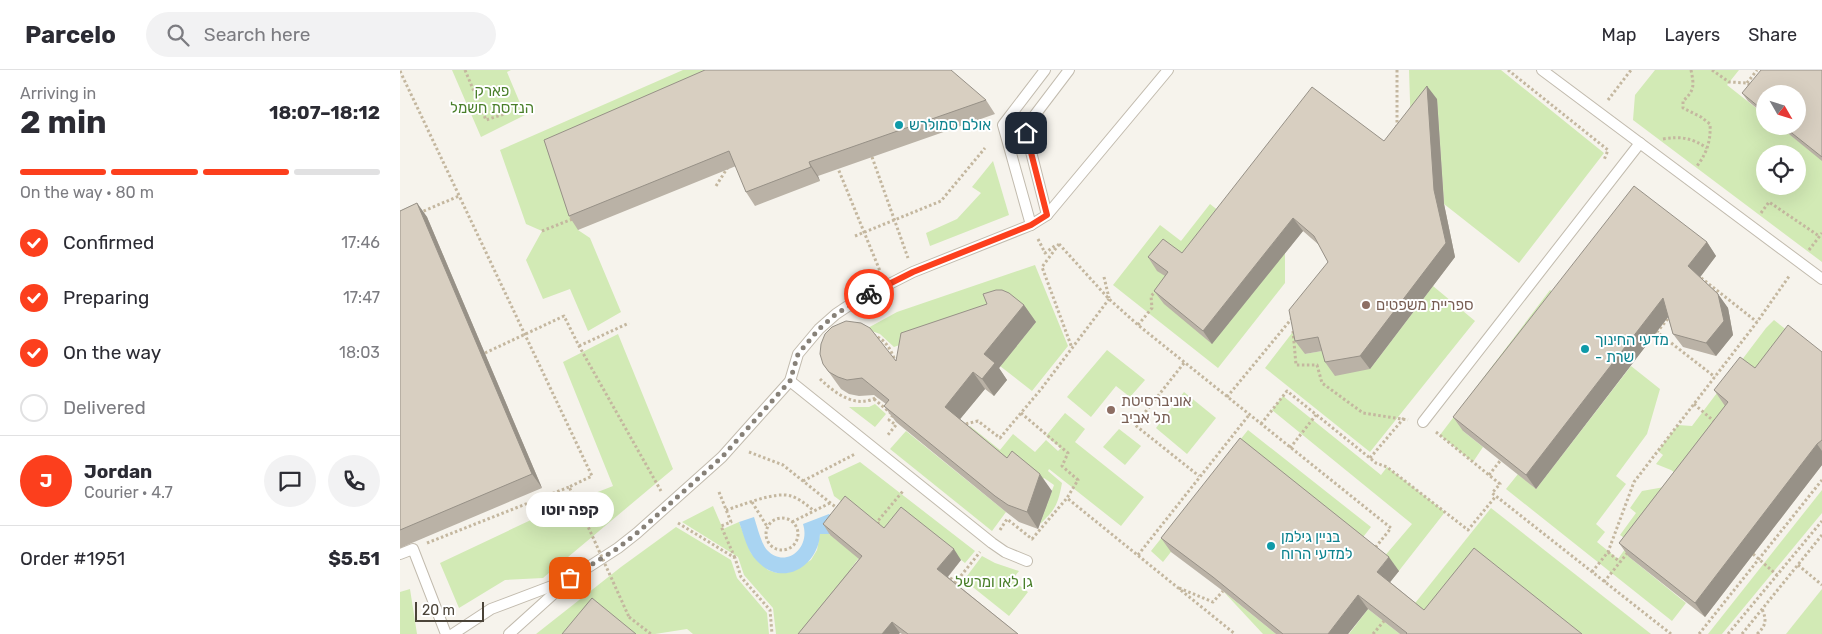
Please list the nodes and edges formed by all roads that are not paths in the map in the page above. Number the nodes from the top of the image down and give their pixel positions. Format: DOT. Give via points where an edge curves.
graph roads {
  1 [pos="1045,70"];
  2 [pos="1069,70"];
  3 [pos="1168,70"];
  4 [pos="1542,70"];
  5 [pos="1640,143"];
  6 [pos="1047,215"];
  7 [pos="1031,225"];
  8 [pos="1822,279"];
  9 [pos="790,381"];
  10 [pos="1423,422"];
  11 [pos="400,554"];
  12 [pos="1027,561"];
  13 [pos="570,578"];
  14 [pos="446,634"];
  15 [pos="453,634"];
  16 [pos="509,634"];
  1 -- 7 [label="lane" via="1003,125"];
  2 -- 6 [label="lane" via="1025,128"];
  3 -- 6 [label="lane"];
  4 -- 5 [label="lane"];
  5 -- 8 [label="lane"];
  5 -- 10 [label="lane"];
  6 -- 7 [label="lane"];
  7 -- 9 [label="lane" via="913,272 842,310 819,329 798,354"];
  9 -- 12 [label="lane" via="992,543"];
  9 -- 13 [label="lane" via="722,457 618,548"];
  11 -- 14 [label="lane" via="413,549"];
  13 -- 15 [label="lane" via="491,609"];
  13 -- 16 [label="lane"];
}
